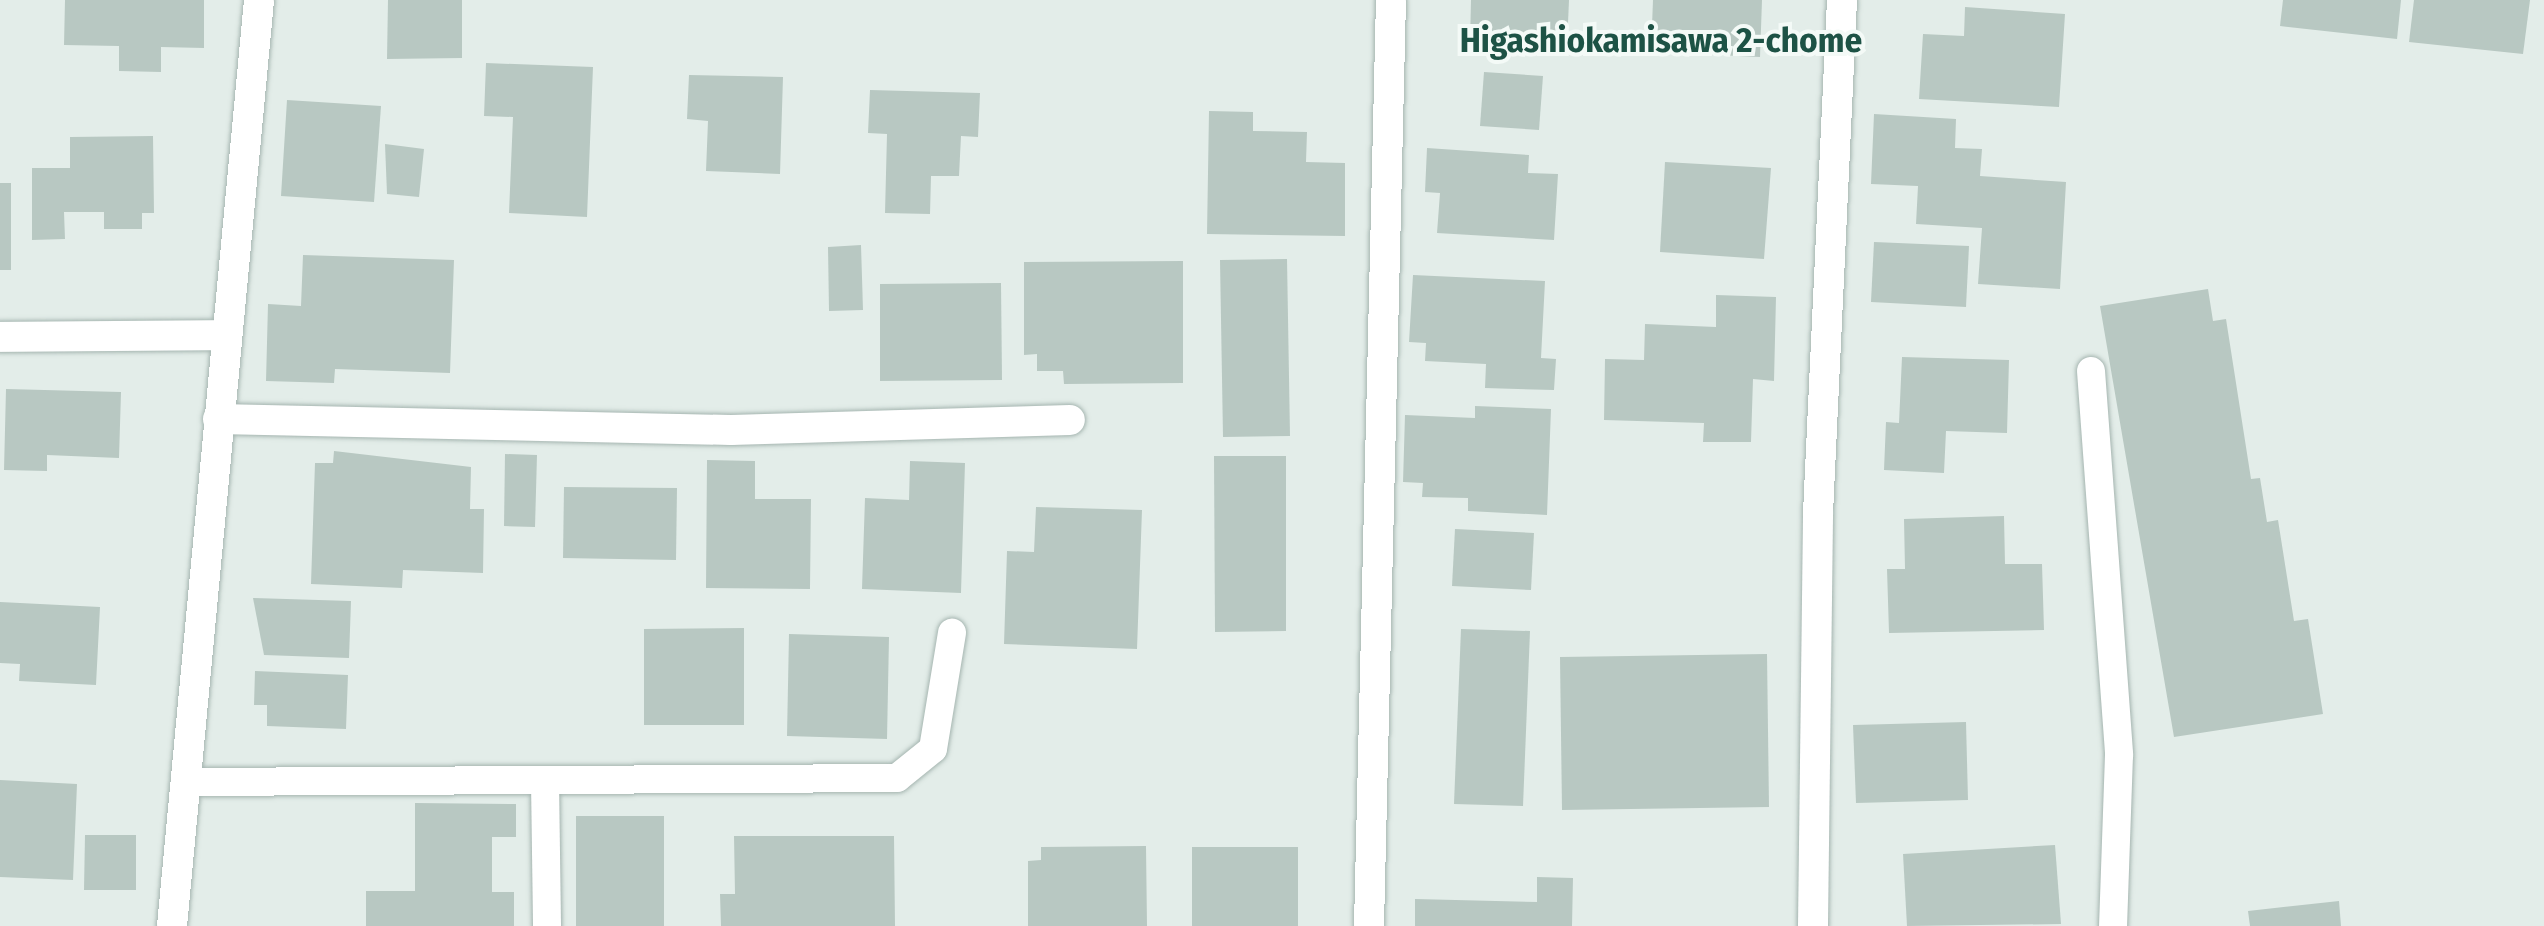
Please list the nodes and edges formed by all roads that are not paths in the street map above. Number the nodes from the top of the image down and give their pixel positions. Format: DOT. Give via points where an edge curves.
graph roads {
  1 [pos="259,0"];
  2 [pos="1391,0"];
  3 [pos="1842,0"];
  4 [pos="225,335"];
  5 [pos="0,336"];
  6 [pos="2090,372"];
  7 [pos="218,419"];
  8 [pos="1070,420"];
  9 [pos="952,632"];
  10 [pos="545,780"];
  11 [pos="186,782"];
  12 [pos="172,926"];
  13 [pos="546,926"];
  14 [pos="1369,926"];
  15 [pos="1813,926"];
  16 [pos="2113,926"];
  1 -- 4 [label="street"];
  2 -- 14 [label="street"];
  3 -- 15 [label="street" via="1818,513"];
  4 -- 5 [label="street"];
  4 -- 7 [label="street"];
  6 -- 16 [label="lane" via="2119,755"];
  7 -- 8 [label="street" via="731,430"];
  7 -- 11 [label="street"];
  9 -- 10 [label="lane" via="933,749 897,778"];
  10 -- 11 [label="lane"];
  10 -- 13 [label="lane"];
  11 -- 12 [label="street"];
}
